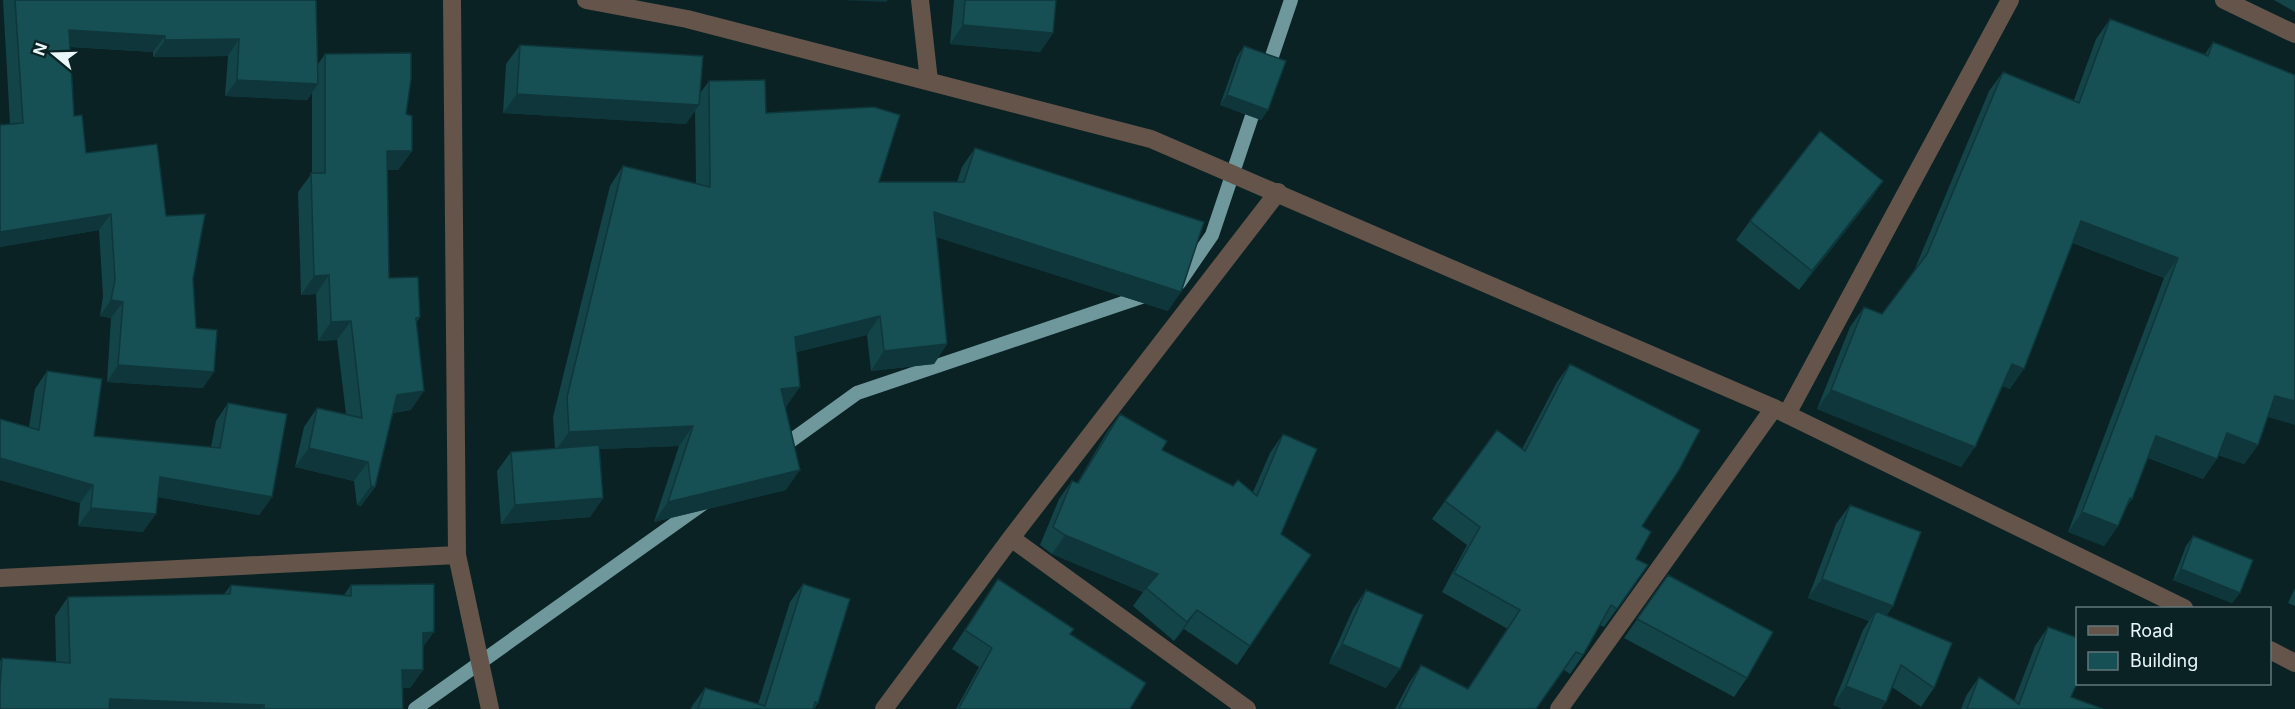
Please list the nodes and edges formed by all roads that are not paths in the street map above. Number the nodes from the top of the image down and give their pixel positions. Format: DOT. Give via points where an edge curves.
graph roads {
  1 [pos="452,0"];
  2 [pos="586,0"];
  3 [pos="920,0"];
  4 [pos="2010,0"];
  5 [pos="2224,0"];
  6 [pos="2295,34"];
  7 [pos="929,81"];
  8 [pos="1278,192"];
  9 [pos="1780,411"];
  10 [pos="1011,538"];
  11 [pos="457,555"];
  12 [pos="0,578"];
  13 [pos="2180,607"];
  14 [pos="2271,651"];
  15 [pos="2295,663"];
  16 [pos="490,709"];
  17 [pos="884,709"];
  18 [pos="1247,709"];
  19 [pos="1559,709"];
  1 -- 11 [label="street"];
  2 -- 7 [label="street" via="687,19"];
  3 -- 7 [label="street"];
  4 -- 9 [label="street"];
  5 -- 6 [label="street"];
  7 -- 8 [label="street" via="1152,139"];
  8 -- 9 [label="street"];
  8 -- 10 [label="street"];
  9 -- 13 [label="street"];
  9 -- 19 [label="street"];
  10 -- 17 [label="street"];
  10 -- 18 [label="street"];
  11 -- 12 [label="street"];
  11 -- 16 [label="street"];
  14 -- 15 [label="street"];
}
